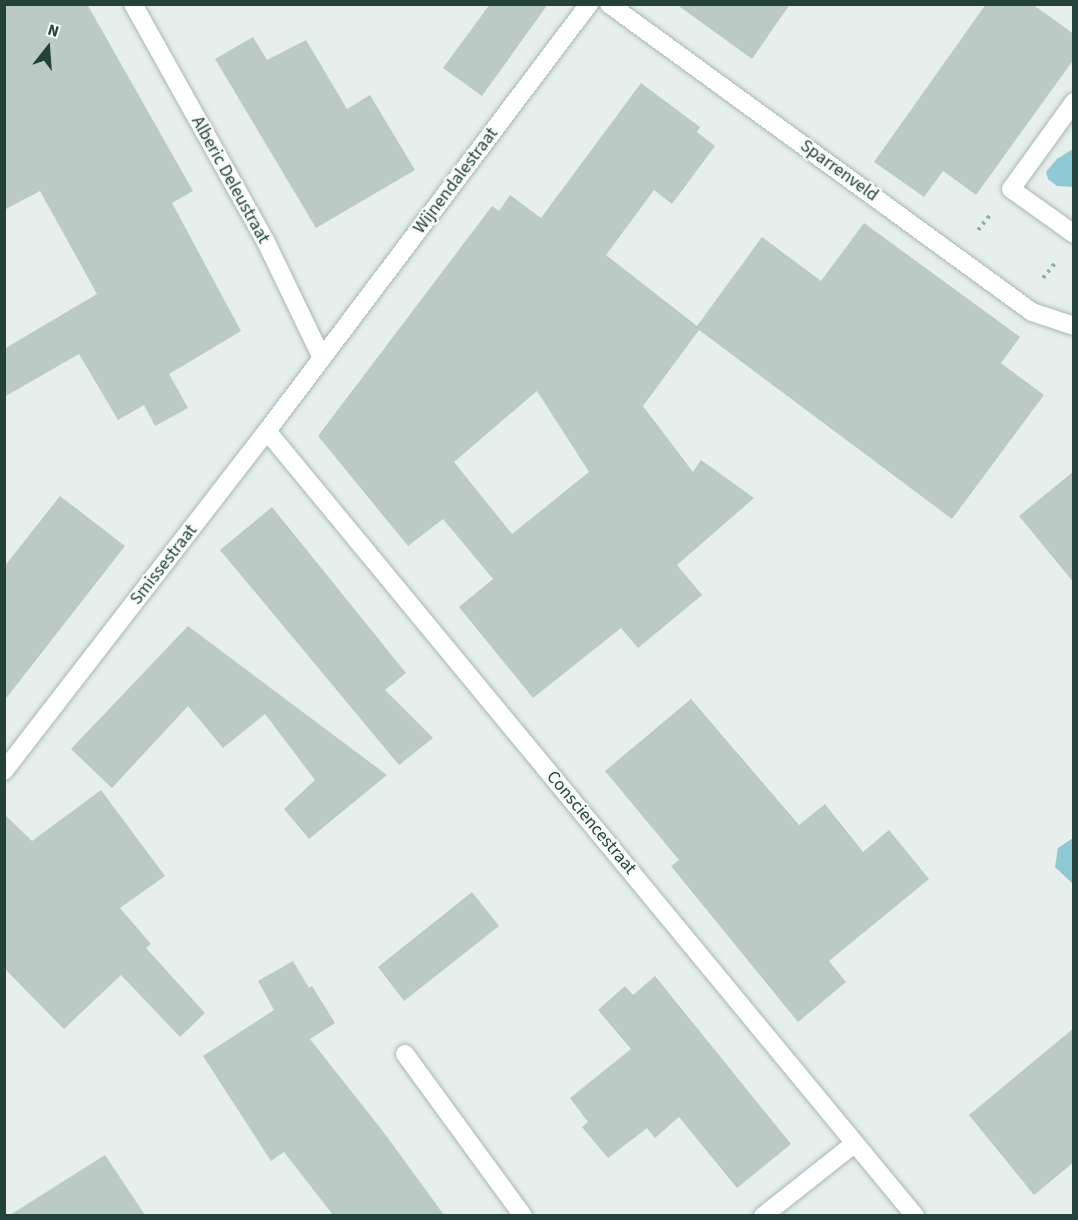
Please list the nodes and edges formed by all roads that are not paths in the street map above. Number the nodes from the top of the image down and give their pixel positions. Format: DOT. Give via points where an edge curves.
graph roads {
  1 [pos="133,4"];
  2 [pos="589,4"];
  3 [pos="609,4"];
  4 [pos="1074,102"];
  5 [pos="1074,234"];
  6 [pos="1074,326"];
  7 [pos="322,358"];
  8 [pos="267,431"];
  9 [pos="4,771"];
  10 [pos="405,1054"];
  11 [pos="855,1143"];
  12 [pos="523,1215"];
  13 [pos="763,1215"];
  14 [pos="915,1215"];
  1 -- 7 [label="street, Alberic Deleustraat" via="265,240"];
  2 -- 7 [label="street, Wijnendalestraat"];
  3 -- 6 [label="street, Sparrenveld" via="1032,312"];
  4 -- 5 [label="street" via="1011,189"];
  7 -- 8 [label="street, Smissestraat"];
  8 -- 9 [label="street, Smissestraat"];
  8 -- 11 [label="street, Consciencestraat"];
  10 -- 12 [label="street"];
  11 -- 13 [label="street"];
  11 -- 14 [label="street, Consciencestraat"];
}
